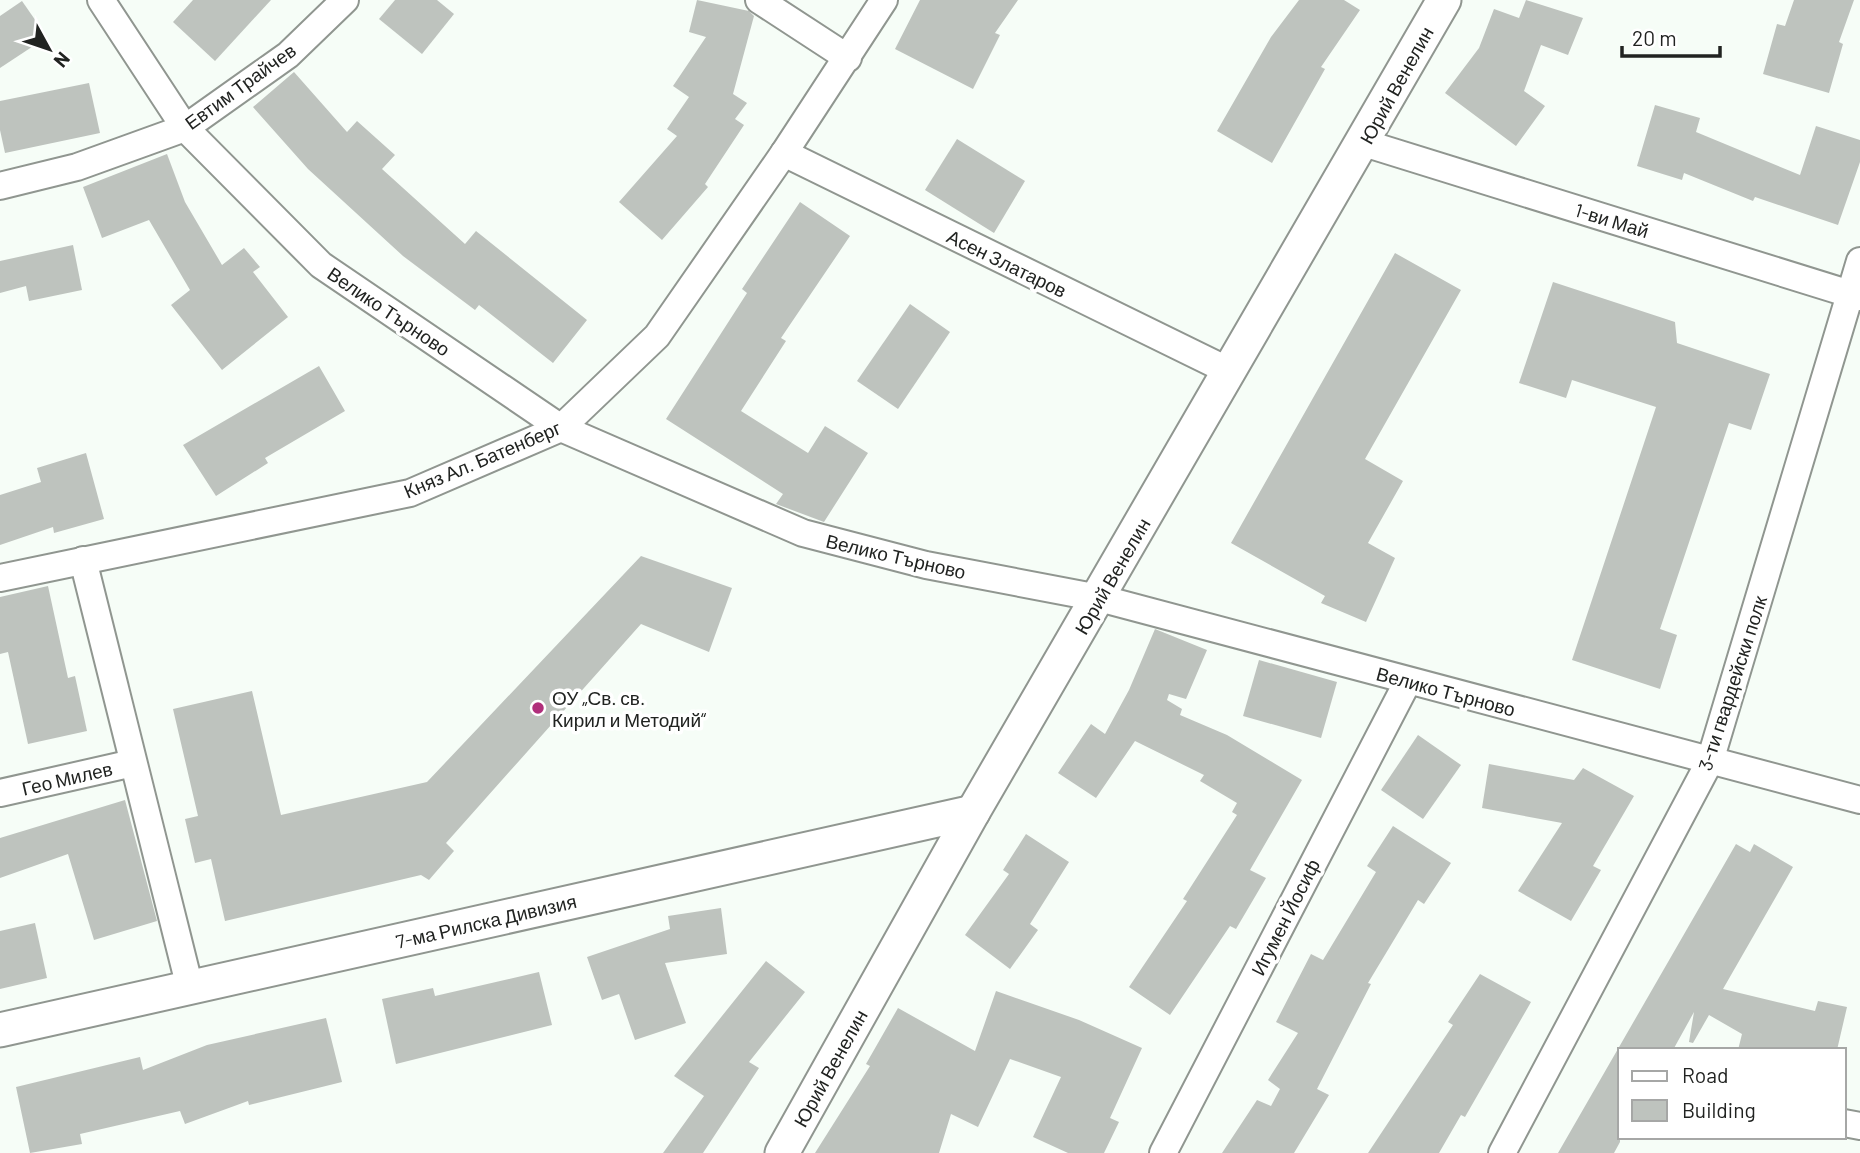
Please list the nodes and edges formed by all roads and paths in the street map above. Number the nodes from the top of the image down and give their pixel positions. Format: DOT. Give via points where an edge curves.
graph roads {
  1 [pos="102,0"];
  2 [pos="345,0"];
  3 [pos="759,0"];
  4 [pos="884,0"];
  5 [pos="1444,0"];
  6 [pos="848,58"];
  7 [pos="185,128"];
  8 [pos="1364,144"];
  9 [pos="784,153"];
  10 [pos="0,186"];
  11 [pos="1860,261"];
  12 [pos="1855,296"];
  13 [pos="1231,372"];
  14 [pos="561,428"];
  15 [pos="83,560"];
  16 [pos="0,578"];
  17 [pos="1099,597"];
  18 [pos="1408,681"];
  19 [pos="1710,761"];
  20 [pos="133,763"];
  21 [pos="0,793"];
  22 [pos="1860,800"];
  23 [pos="973,812"];
  24 [pos="190,988"];
  25 [pos="0,1030"];
  26 [pos="782,1153"];
  27 [pos="1163,1153"];
  28 [pos="1502,1153"];
  1 -- 7 [label="street, Велико Търново"];
  2 -- 7 [label="street, Евтим Трайчев" via="288,55"];
  3 -- 6 [label="street"];
  4 -- 6 [label="street, Княз Ал. Батенберг"];
  5 -- 8 [label="street, Юрий Венелин"];
  6 -- 9 [label="street, Княз Ал. Батенберг"];
  7 -- 10 [label="street, Евтим Трайчев" via="77,167"];
  7 -- 14 [label="street, Велико Търново" via="321,265"];
  8 -- 12 [label="street, 1-ви Май"];
  8 -- 13 [label="street, Юрий Венелин"];
  9 -- 13 [label="street, Асен Златаров"];
  9 -- 14 [label="street, Княз Ал. Батенберг" via="657,336"];
  11 -- 12 [label="street, 3-ти гвардейски полк"];
  12 -- 19 [label="street, 3-ти гвардейски полк"];
  13 -- 17 [label="street, Юрий Венелин"];
  14 -- 15 [label="street, Княз Ал. Батенберг" via="410,493"];
  14 -- 17 [label="street, Велико Търново" via="803,533 926,565"];
  15 -- 16 [label="street, Княз Ал. Батенберг"];
  15 -- 20 [label="street"];
  17 -- 18 [label="street, Велико Търново"];
  17 -- 23 [label="street, Юрий Венелин"];
  18 -- 19 [label="street, Велико Търново"];
  18 -- 27 [label="street, Игумен Йосиф"];
  19 -- 22 [label="street, Велико Търново"];
  19 -- 28 [label="street, 3-ти гвардейски полк"];
  20 -- 21 [label="street, Гео Милев"];
  20 -- 24 [label="street"];
  23 -- 24 [label="street, 7-ма Рилска Дивизия"];
  23 -- 26 [label="street, Юрий Венелин"];
  24 -- 25 [label="street, 7-ма Рилска Дивизия"];
}
